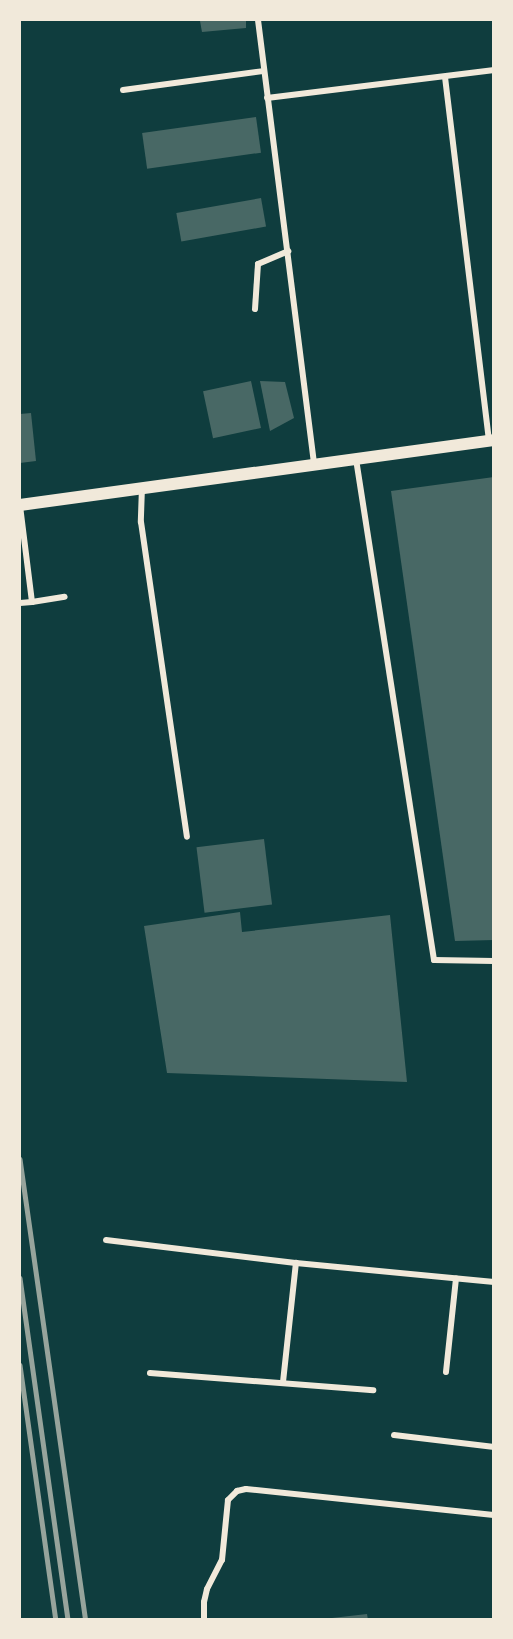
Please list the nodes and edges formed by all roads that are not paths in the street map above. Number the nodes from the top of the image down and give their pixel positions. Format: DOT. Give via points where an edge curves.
graph roads {
  1 [pos="258,20"];
  2 [pos="494,70"];
  3 [pos="263,71"];
  4 [pos="446,77"];
  5 [pos="123,90"];
  6 [pos="267,98"];
  7 [pos="288,251"];
  8 [pos="255,309"];
  9 [pos="491,440"];
  10 [pos="356,458"];
  11 [pos="314,464"];
  12 [pos="142,486"];
  13 [pos="20,505"];
  14 [pos="65,597"];
  15 [pos="32,602"];
  16 [pos="20,603"];
  17 [pos="187,837"];
  18 [pos="494,961"];
  19 [pos="106,1240"];
  20 [pos="296,1263"];
  21 [pos="456,1279"];
  22 [pos="494,1282"];
  23 [pos="446,1372"];
  24 [pos="150,1373"];
  25 [pos="283,1382"];
  26 [pos="373,1390"];
  27 [pos="394,1436"];
  28 [pos="494,1447"];
  29 [pos="494,1515"];
  30 [pos="204,1620"];
  1 -- 3 [label="street"];
  2 -- 4 [label="street"];
  3 -- 5 [label="street"];
  3 -- 6 [label="street"];
  4 -- 6 [label="street"];
  4 -- 9 [label="street"];
  6 -- 7 [label="street"];
  7 -- 8 [label="street" via="258,264"];
  7 -- 11 [label="street"];
  9 -- 10 [label="main road"];
  10 -- 11 [label="main road"];
  10 -- 18 [label="street" via="434,960"];
  11 -- 12 [label="main road"];
  12 -- 13 [label="main road"];
  12 -- 17 [label="street" via="141,522"];
  13 -- 15 [label="street"];
  14 -- 15 [label="street"];
  15 -- 16 [label="street"];
  19 -- 20 [label="street"];
  20 -- 21 [label="street"];
  20 -- 25 [label="street"];
  21 -- 22 [label="street"];
  21 -- 23 [label="street"];
  24 -- 25 [label="street"];
  25 -- 26 [label="street"];
  27 -- 28 [label="street"];
  29 -- 30 [label="street" via="237,1491 228,1500 222,1560 207,1589"];
}
